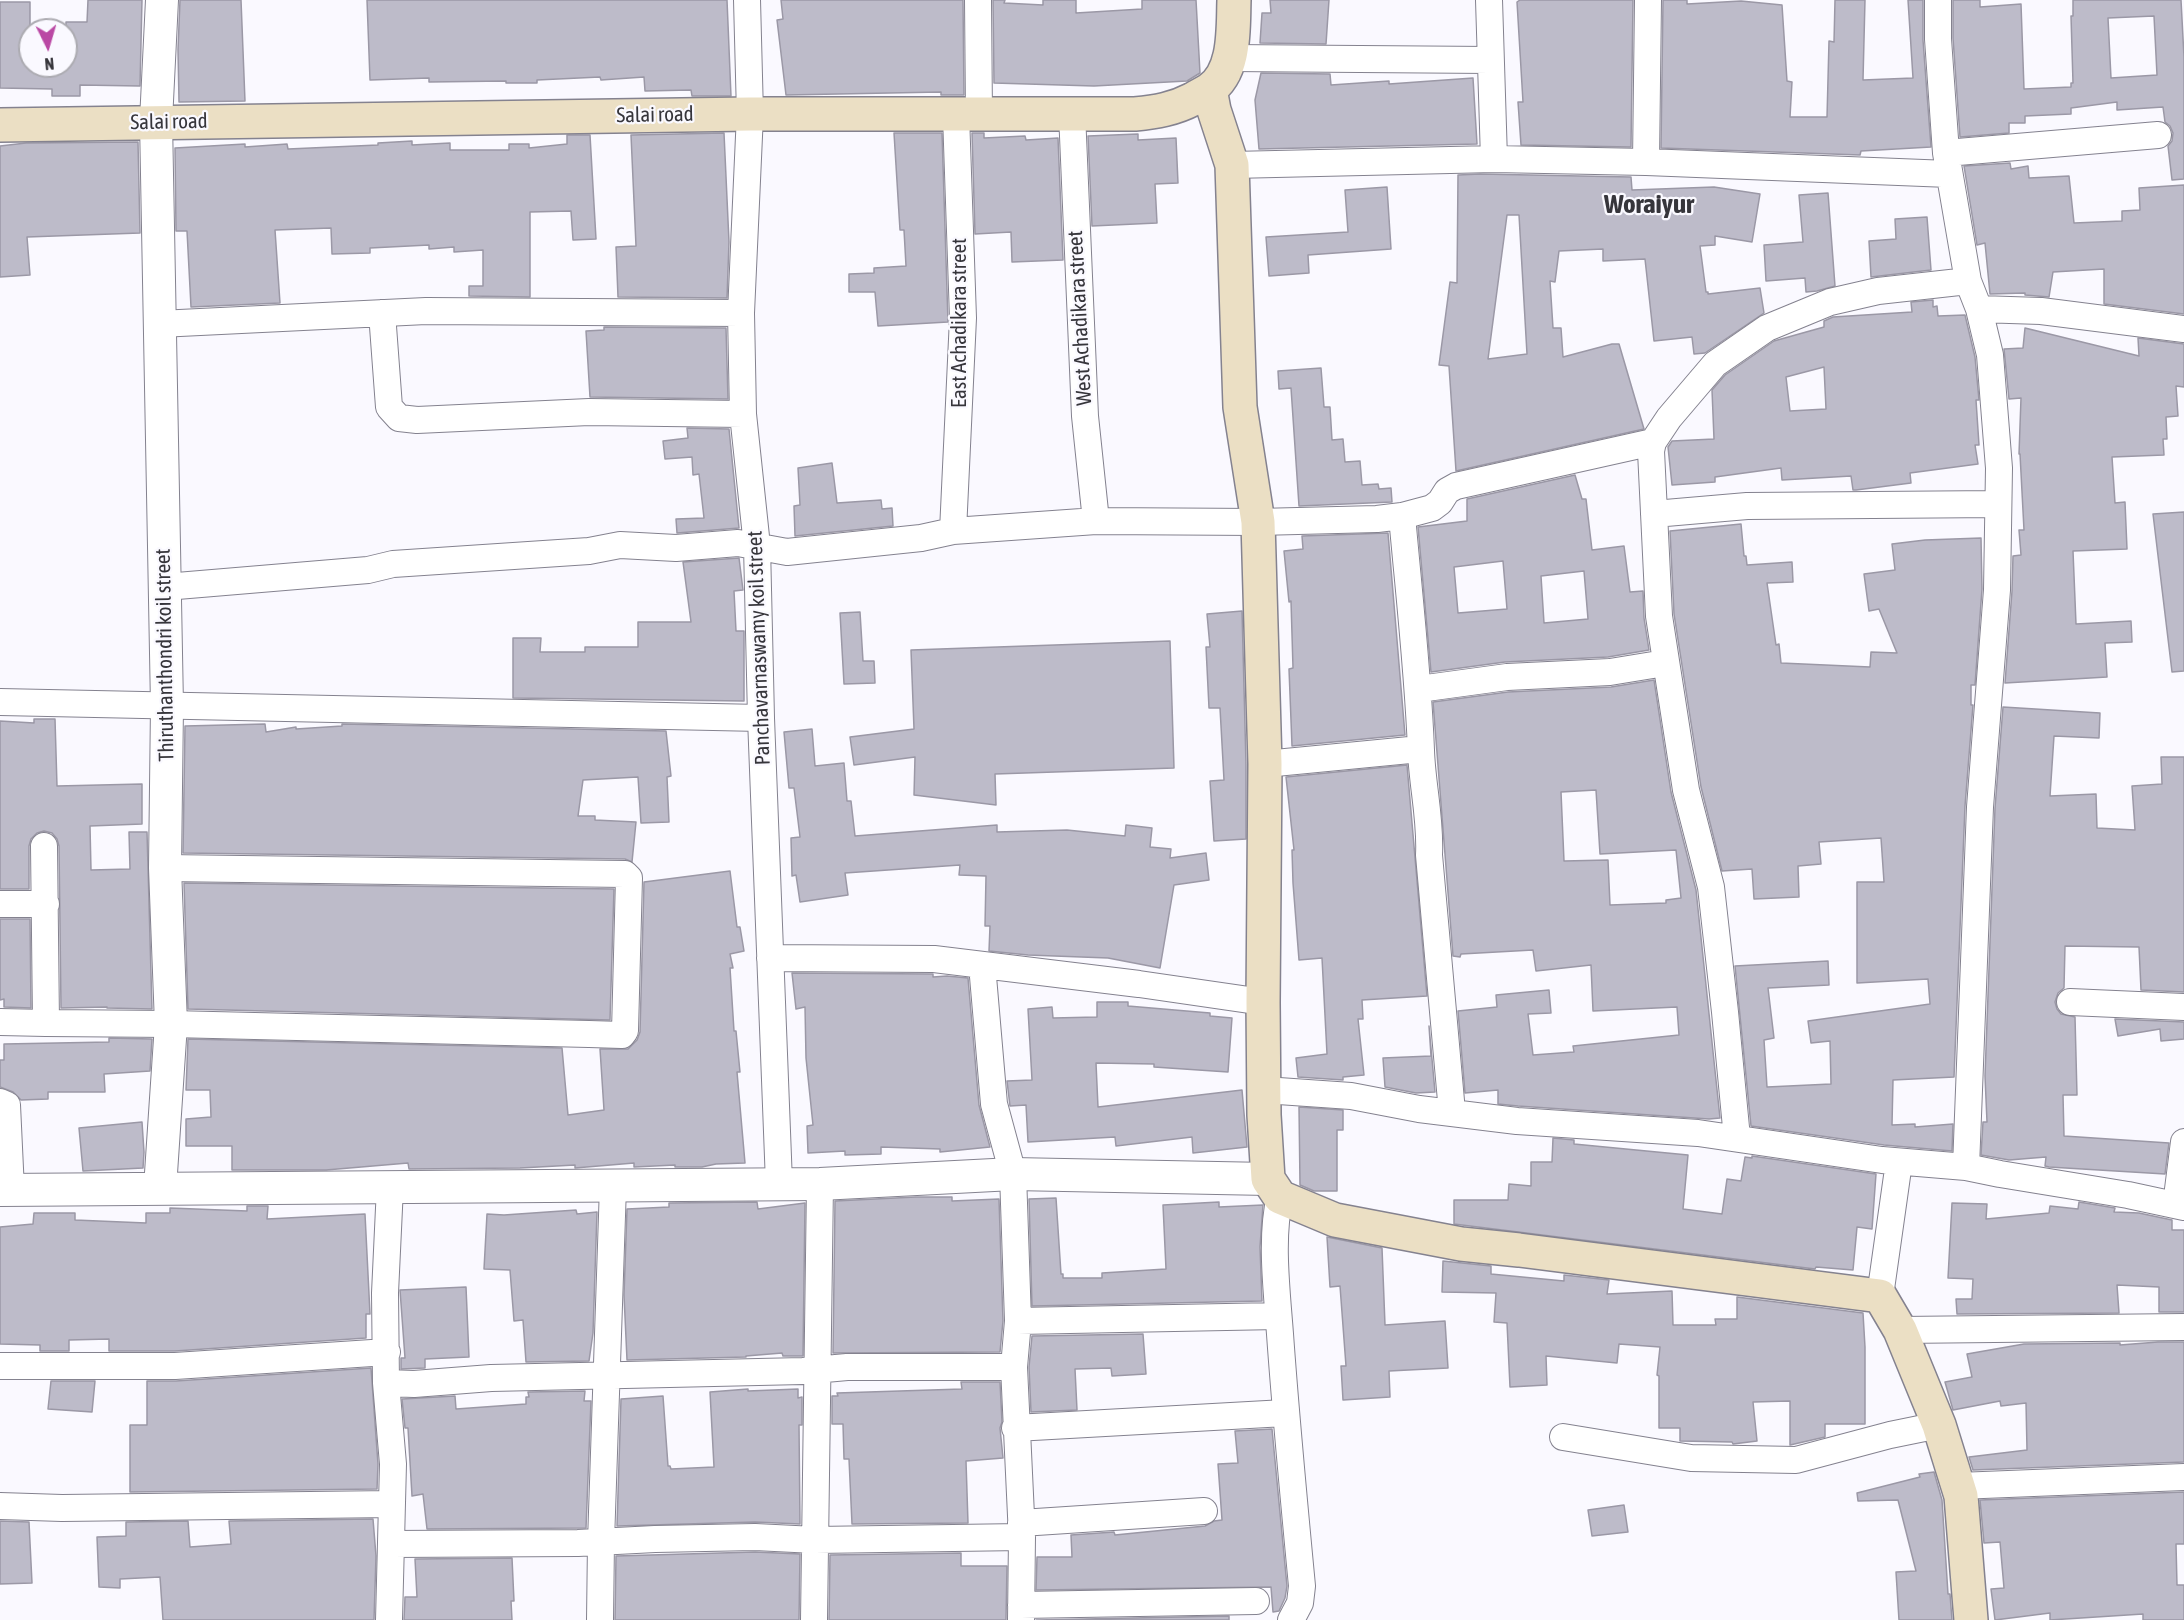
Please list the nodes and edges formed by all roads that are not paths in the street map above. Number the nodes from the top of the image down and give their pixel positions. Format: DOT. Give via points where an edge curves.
graph roads {
  1 [pos="162,0"];
  2 [pos="747,0"];
  3 [pos="978,0"];
  4 [pos="1234,0"];
  5 [pos="1489,0"];
  6 [pos="1648,0"];
  7 [pos="1938,0"];
  8 [pos="1229,58"];
  9 [pos="1490,60"];
  10 [pos="1210,89"];
  11 [pos="1072,113"];
  12 [pos="750,114"];
  13 [pos="967,115"];
  14 [pos="156,122"];
  15 [pos="0,125"];
  16 [pos="2158,135"];
  17 [pos="1494,159"];
  18 [pos="1646,162"];
  19 [pos="1948,163"];
  20 [pos="1232,165"];
  21 [pos="1968,282"];
  22 [pos="1979,309"];
  23 [pos="382,313"];
  24 [pos="741,313"];
  25 [pos="159,324"];
  26 [pos="2184,329"];
  27 [pos="743,414"];
  28 [pos="1653,442"];
  29 [pos="1998,504"];
  30 [pos="1654,514"];
  31 [pos="1402,516"];
  32 [pos="1096,521"];
  33 [pos="1258,522"];
  34 [pos="953,531"];
  35 [pos="757,546"];
  36 [pos="165,587"];
  37 [pos="1665,663"];
  38 [pos="1419,689"];
  39 [pos="0,702"];
  40 [pos="167,706"];
  41 [pos="761,718"];
  42 [pos="1420,749"];
  43 [pos="1265,764"];
  44 [pos="45,846"];
  45 [pos="165,867"];
  46 [pos="0,904"];
  47 [pos="46,904"];
  48 [pos="770,958"];
  49 [pos="982,965"];
  50 [pos="1263,1002"];
  51 [pos="2070,1002"];
  52 [pos="2184,1007"];
  53 [pos="0,1023"];
  54 [pos="46,1023"];
  55 [pos="171,1024"];
  56 [pos="1264,1090"];
  57 [pos="0,1102"];
  58 [pos="1452,1112"];
  59 [pos="1737,1138"];
  60 [pos="2184,1142"];
  61 [pos="1899,1162"];
  62 [pos="1966,1167"];
  63 [pos="1013,1174"];
  64 [pos="779,1183"];
  65 [pos="820,1184"];
  66 [pos="613,1186"];
  67 [pos="390,1187"];
  68 [pos="160,1188"];
  69 [pos="1274,1188"];
  70 [pos="6,1190"];
  71 [pos="2180,1206"];
  72 [pos="1880,1296"];
  73 [pos="1278,1316"];
  74 [pos="1018,1321"];
  75 [pos="2184,1327"];
  76 [pos="1900,1330"];
  77 [pos="387,1352"];
  78 [pos="0,1365"];
  79 [pos="1014,1367"];
  80 [pos="818,1370"];
  81 [pos="608,1376"];
  82 [pos="386,1383"];
  83 [pos="1285,1413"];
  84 [pos="1939,1425"];
  85 [pos="1016,1428"];
  86 [pos="1563,1437"];
  87 [pos="2184,1477"];
  88 [pos="1958,1486"];
  89 [pos="392,1504"];
  90 [pos="0,1506"];
  91 [pos="1204,1511"];
  92 [pos="1022,1530"];
  93 [pos="815,1540"];
  94 [pos="601,1542"];
  95 [pos="391,1545"];
  96 [pos="1256,1601"];
  97 [pos="1021,1612"];
  98 [pos="389,1620"];
  99 [pos="600,1620"];
  100 [pos="814,1620"];
  101 [pos="1291,1620"];
  102 [pos="1971,1620"];
  1 -- 14 [label="street, Thiruthanthondri koil street"];
  2 -- 12 [label="street, Panchavarnaswamy koil street"];
  3 -- 13 [label="street, East Achadikara street"];
  4 -- 8 [label="main road, Salai road"];
  5 -- 9 [label="street"];
  6 -- 18 [label="street"];
  7 -- 19 [label="street"];
  8 -- 9 [label="street"];
  8 -- 10 [label="main road, Salai road"];
  9 -- 17 [label="street"];
  10 -- 11 [label="main road, Salai road" via="1178,106 1156,112"];
  10 -- 20 [label="main road"];
  11 -- 13 [label="main road, Salai road"];
  11 -- 32 [label="street, West Achadikara street" via="1085,416"];
  12 -- 13 [label="main road, Salai road"];
  12 -- 14 [label="main road, Salai road"];
  12 -- 24 [label="street, Panchavarnaswamy koil street"];
  13 -- 34 [label="street, East Achadikara street"];
  14 -- 15 [label="main road, Salai road"];
  14 -- 25 [label="street, Thiruthanthondri koil street"];
  16 -- 19 [label="street"];
  17 -- 18 [label="street"];
  17 -- 20 [label="street"];
  18 -- 19 [label="street"];
  19 -- 21 [label="street"];
  20 -- 33 [label="main road" via="1240,407"];
  21 -- 22 [label="street"];
  21 -- 28 [label="street" via="1878,291 1830,302 1767,327 1715,364"];
  22 -- 26 [label="street" via="2041,311"];
  22 -- 29 [label="street" via="1990,355"];
  23 -- 24 [label="street"];
  23 -- 25 [label="street"];
  23 -- 27 [label="street" via="389,407 399,418 589,412"];
  24 -- 27 [label="street, Panchavarnaswamy koil street"];
  25 -- 36 [label="street, Thiruthanthondri koil street"];
  27 -- 35 [label="street, Panchavarnaswamy koil street"];
  28 -- 30 [label="street"];
  28 -- 31 [label="street" via="1456,486 1432,508"];
  29 -- 30 [label="street" via="1747,506"];
  29 -- 62 [label="street" via="1997,590 1980,807"];
  30 -- 37 [label="street"];
  31 -- 33 [label="street"];
  31 -- 38 [label="street"];
  32 -- 33 [label="street"];
  32 -- 34 [label="street"];
  33 -- 43 [label="main road"];
  34 -- 35 [label="street" via="787,552"];
  35 -- 36 [label="street" via="738,543 676,549 620,545 589,551 393,564 368,570"];
  35 -- 41 [label="street, Panchavarnaswamy koil street"];
  36 -- 40 [label="street, Thiruthanthondri koil street"];
  37 -- 38 [label="street" via="1610,672 1507,677"];
  37 -- 59 [label="street" via="1686,790 1712,887"];
  38 -- 42 [label="street"];
  39 -- 40 [label="street"];
  40 -- 41 [label="street"];
  40 -- 45 [label="street, Thiruthanthondri koil street"];
  41 -- 48 [label="street, Panchavarnaswamy koil street"];
  42 -- 43 [label="street"];
  42 -- 58 [label="street"];
  43 -- 50 [label="main road"];
  44 -- 47 [label="street"];
  45 -- 55 [label="street, Thiruthanthondri koil street"];
  45 -- 55 [label="street" via="625,873 629,878 622,1035"];
  46 -- 47 [label="street"];
  47 -- 54 [label="street"];
  48 -- 49 [label="street" via="934,959"];
  48 -- 64 [label="street, Panchavarnaswamy koil street"];
  49 -- 50 [label="street"];
  49 -- 63 [label="street" via="994,1104"];
  50 -- 56 [label="main road"];
  51 -- 52 [label="street"];
  53 -- 54 [label="street"];
  54 -- 55 [label="street"];
  55 -- 68 [label="street, Thiruthanthondri koil street"];
  56 -- 58 [label="street" via="1351,1096"];
  56 -- 69 [label="main road"];
  57 -- 70 [label="street" via="7,1105"];
  58 -- 59 [label="street" via="1517,1121"];
  59 -- 61 [label="street"];
  60 -- 71 [label="street"];
  61 -- 62 [label="street"];
  61 -- 72 [label="street"];
  62 -- 71 [label="street"];
  63 -- 65 [label="street"];
  63 -- 69 [label="street"];
  63 -- 74 [label="street"];
  64 -- 65 [label="street"];
  64 -- 66 [label="street"];
  65 -- 80 [label="street"];
  66 -- 67 [label="street"];
  66 -- 81 [label="street"];
  67 -- 68 [label="street"];
  67 -- 77 [label="street" via="385,1293"];
  68 -- 70 [label="street"];
  69 -- 72 [label="main road" via="1335,1220 1461,1244"];
  69 -- 73 [label="street"];
  72 -- 76 [label="main road"];
  73 -- 74 [label="street"];
  73 -- 83 [label="street"];
  74 -- 79 [label="street"];
  75 -- 76 [label="street"];
  76 -- 84 [label="main road"];
  77 -- 78 [label="street" via="175,1366"];
  77 -- 82 [label="street"];
  79 -- 80 [label="street"];
  79 -- 85 [label="street"];
  80 -- 81 [label="street"];
  80 -- 93 [label="street"];
  81 -- 82 [label="street"];
  81 -- 94 [label="street"];
  82 -- 89 [label="street"];
  83 -- 85 [label="street"];
  83 -- 101 [label="street" via="1302,1586 1300,1603"];
  84 -- 86 [label="street" via="1796,1460 1691,1458"];
  84 -- 88 [label="main road"];
  85 -- 92 [label="street"];
  87 -- 88 [label="street"];
  88 -- 102 [label="main road"];
  89 -- 90 [label="street"];
  89 -- 95 [label="street"];
  91 -- 92 [label="street"];
  92 -- 93 [label="street"];
  92 -- 97 [label="street"];
  93 -- 94 [label="street" via="755,1537"];
  93 -- 100 [label="street"];
  94 -- 95 [label="street"];
  94 -- 99 [label="street"];
  95 -- 98 [label="street"];
  96 -- 97 [label="street"];
}
